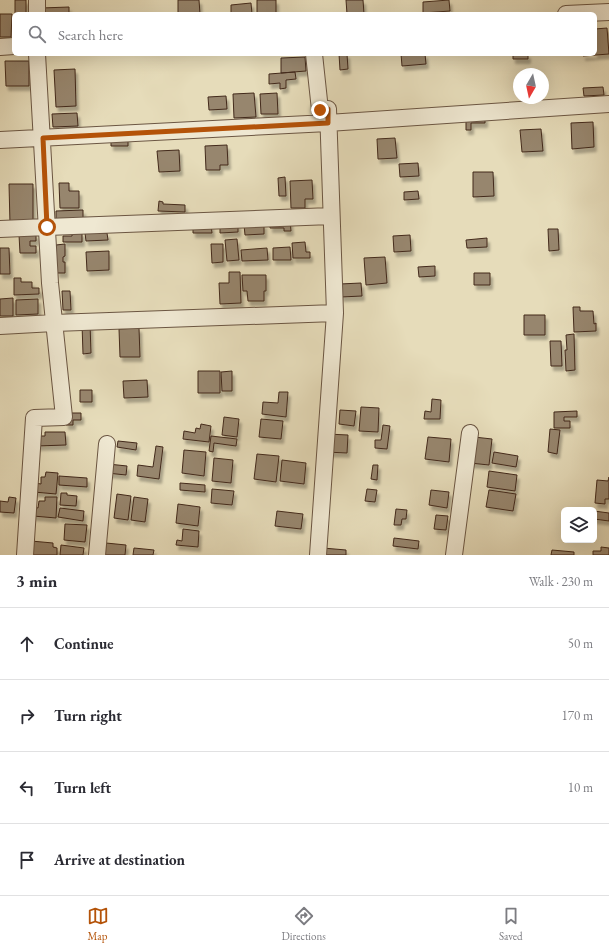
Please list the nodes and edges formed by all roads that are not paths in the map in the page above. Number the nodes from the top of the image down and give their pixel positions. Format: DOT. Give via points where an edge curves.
graph roads {
  1 [pos="37,0"];
  2 [pos="37,12"];
  3 [pos="609,12"];
  4 [pos="597,13"];
  5 [pos="12,46"];
  6 [pos="0,47"];
  7 [pos="38,56"];
  8 [pos="314,56"];
  9 [pos="609,104"];
  10 [pos="328,123"];
  11 [pos="43,138"];
  12 [pos="0,140"];
  13 [pos="331,216"];
  14 [pos="47,227"];
  15 [pos="0,230"];
  16 [pos="334,313"];
  17 [pos="54,323"];
  18 [pos="0,326"];
  19 [pos="470,433"];
  20 [pos="106,444"];
  21 [pos="25,555"];
  22 [pos="98,555"];
  23 [pos="318,555"];
  24 [pos="454,555"];
  1 -- 2 [label="street"];
  3 -- 4 [label="street"];
  5 -- 6 [label="street"];
  7 -- 11 [label="street"];
  8 -- 10 [label="street" via="320,110 328,109"];
  9 -- 10 [label="street"];
  10 -- 11 [label="street"];
  10 -- 13 [label="street"];
  11 -- 12 [label="street"];
  11 -- 14 [label="street"];
  13 -- 14 [label="street"];
  13 -- 16 [label="street"];
  14 -- 15 [label="street"];
  14 -- 17 [label="street"];
  16 -- 17 [label="street"];
  16 -- 23 [label="street"];
  17 -- 18 [label="street"];
  17 -- 21 [label="street" via="64,417 34,418"];
  19 -- 24 [label="street"];
  20 -- 22 [label="street"];
}
